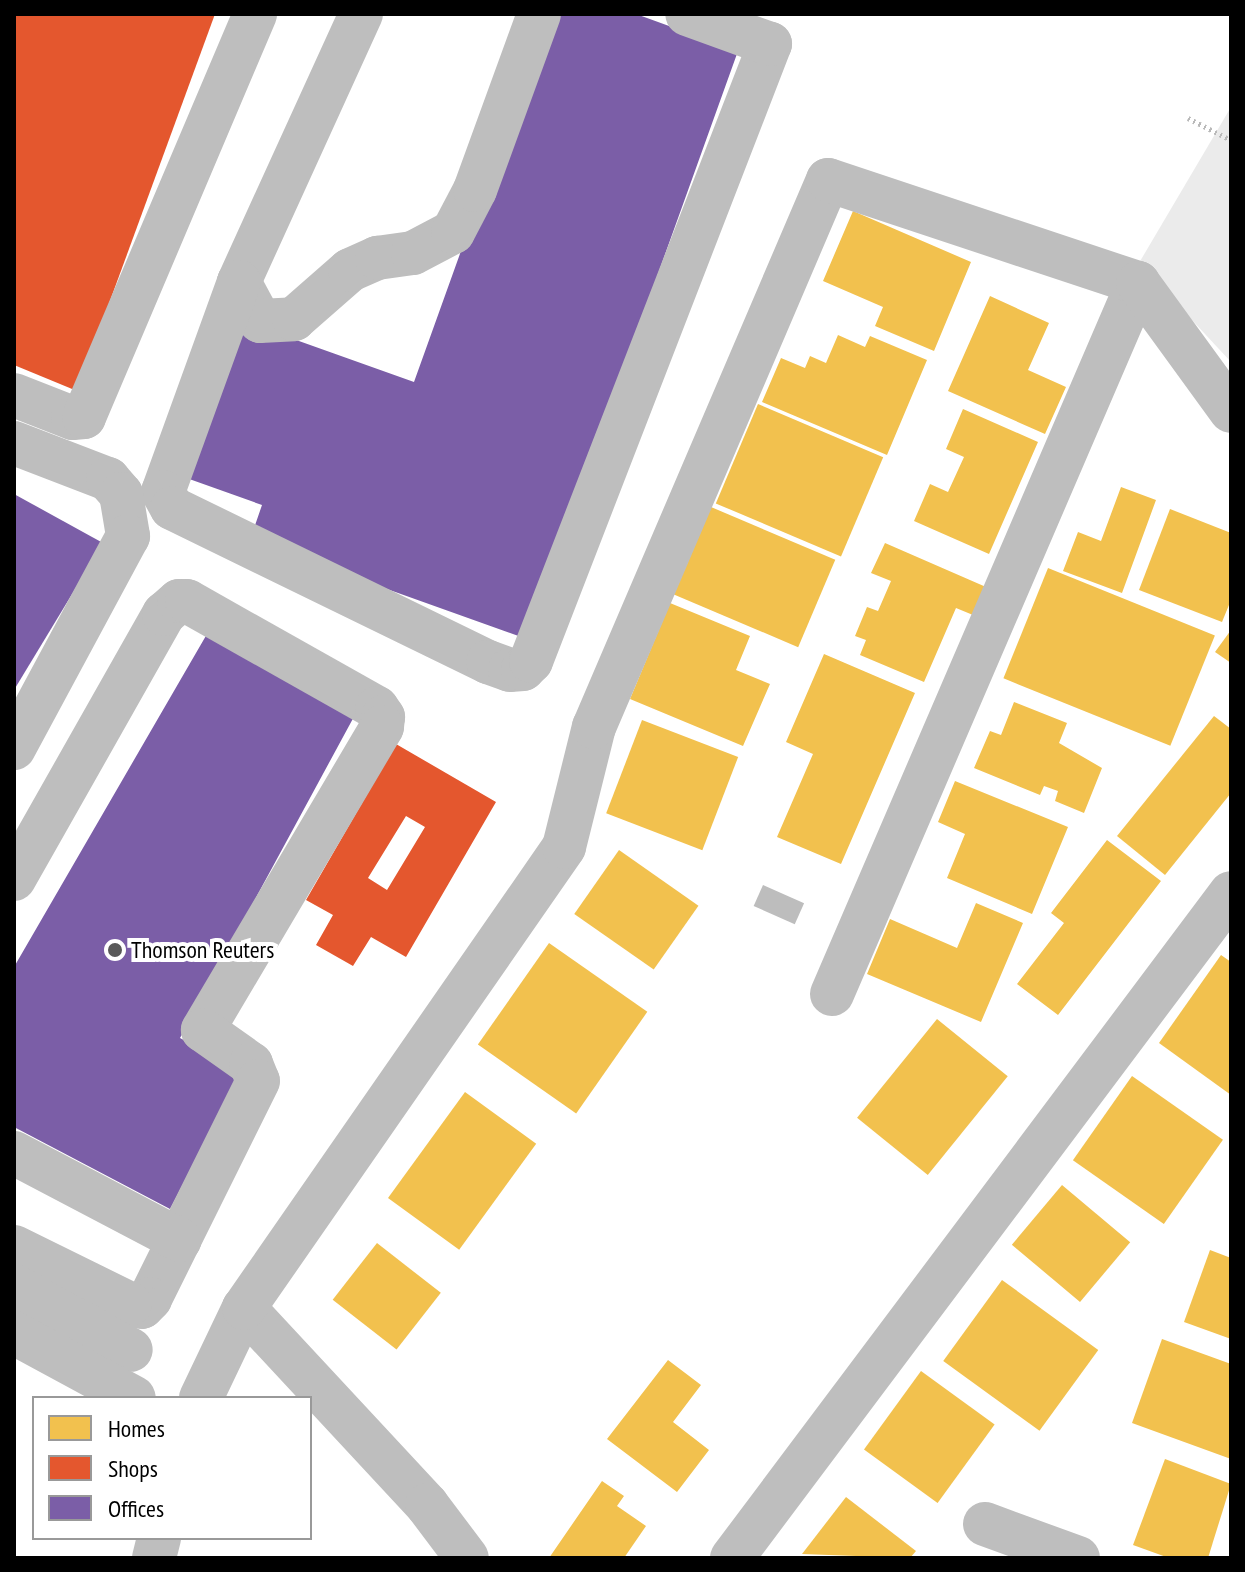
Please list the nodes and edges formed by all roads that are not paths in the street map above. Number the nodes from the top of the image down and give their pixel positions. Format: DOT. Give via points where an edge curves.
graph roads {
  1 [pos="255,14"];
  2 [pos="361,14"];
  3 [pos="539,14"];
  4 [pos="687,14"];
  5 [pos="776,29"];
  6 [pos="239,282"];
  7 [pos="1138,283"];
  8 [pos="14,395"];
  9 [pos="1231,411"];
  10 [pos="14,443"];
  11 [pos="14,748"];
  12 [pos="14,879"];
  13 [pos="1231,893"];
  14 [pos="832,994"];
  15 [pos="14,1153"];
  16 [pos="180,1240"];
  17 [pos="14,1247"];
  18 [pos="14,1286"];
  19 [pos="244,1308"];
  20 [pos="14,1333"];
  21 [pos="131,1350"];
  22 [pos="130,1396"];
  23 [pos="202,1396"];
  24 [pos="985,1524"];
  25 [pos="467,1558"];
  26 [pos="732,1558"];
  27 [pos="1078,1558"];
  1 -- 8 [label="street" via="84,417"];
  2 -- 6 [label="street"];
  3 -- 6 [label="street" via="475,190 453,232 413,253 377,258 350,270 294,319 260,321"];
  4 -- 5 [label="street"];
  5 -- 6 [label="street" via="537,647 523,669 488,662 172,508 163,492"];
  7 -- 9 [label="street"];
  7 -- 14 [label="street"];
  7 -- 19 [label="street" via="828,180 594,727 564,847"];
  10 -- 11 [label="street" via="108,479 121,494 128,536"];
  12 -- 16 [label="street" via="164,614 179,601 377,708 383,717 382,727 203,1030 251,1064 258,1081"];
  13 -- 26 [label="street"];
  15 -- 16 [label="street"];
  16 -- 17 [label="street" via="142,1307"];
  18 -- 21 [label="street"];
  19 -- 23 [label="street"];
  19 -- 25 [label="street" via="427,1505"];
  20 -- 22 [label="street"];
  24 -- 27 [label="street"];
}
